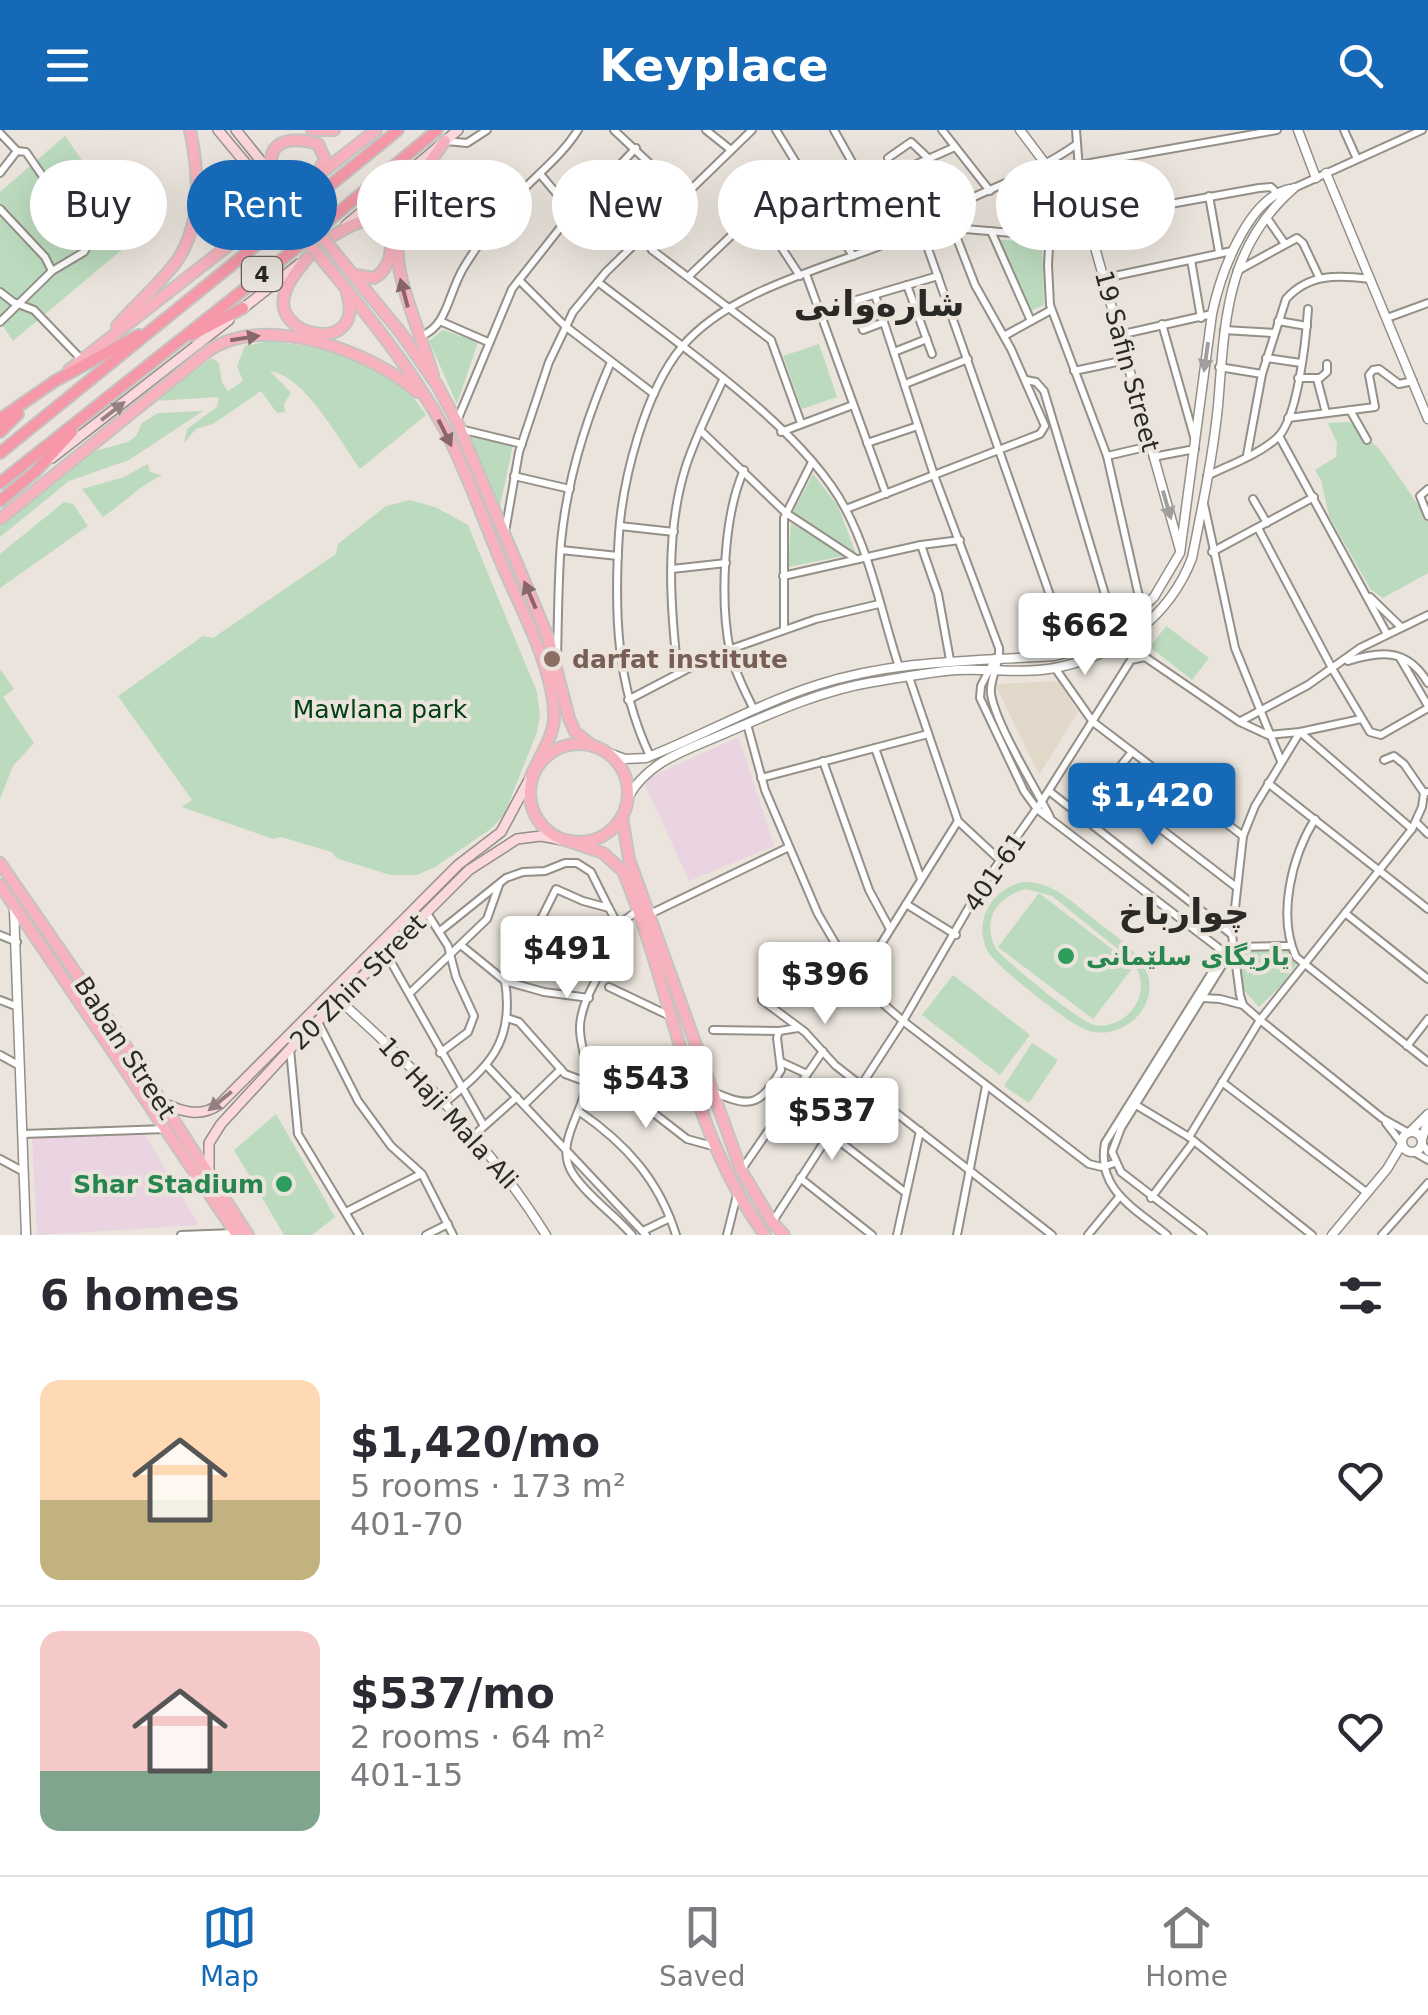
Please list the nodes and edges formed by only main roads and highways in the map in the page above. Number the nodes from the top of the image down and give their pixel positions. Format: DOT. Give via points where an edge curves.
graph roads {
  1 [pos="190,130"];
  2 [pos="218,130"];
  3 [pos="236,130"];
  4 [pos="312,130"];
  5 [pos="334,130"];
  6 [pos="376,130"];
  7 [pos="398,130"];
  8 [pos="437,130"];
  9 [pos="458,130"];
  10 [pos="445,141"];
  11 [pos="243,160"];
  12 [pos="260,160"];
  13 [pos="271,160"];
  14 [pos="324,160"];
  15 [pos="337,161"];
  16 [pos="337,232"];
  17 [pos="337,234"];
  18 [pos="219,250"];
  19 [pos="313,250"];
  20 [pos="316,250"];
  21 [pos="333,250"];
  22 [pos="308,257"];
  23 [pos="351,272"];
  24 [pos="345,287"];
  25 [pos="243,308"];
  26 [pos="162,322"];
  27 [pos="100,345"];
  28 [pos="170,348"];
  29 [pos="181,357"];
  30 [pos="176,376"];
  31 [pos="55,381"];
  32 [pos="437,385"];
  33 [pos="33,398"];
  34 [pos="431,405"];
  35 [pos="86,416"];
  36 [pos="0,419"];
  37 [pos="0,432"];
  38 [pos="0,452"];
  39 [pos="36,471"];
  40 [pos="0,483"];
  41 [pos="0,501"];
  42 [pos="0,519"];
  43 [pos="593,746"];
  44 [pos="532,776"];
  45 [pos="622,817"];
  46 [pos="566,840"];
  47 [pos="0,863"];
  48 [pos="0,885"];
  49 [pos="643,912"];
  50 [pos="248,1075"];
  51 [pos="257,1084"];
  52 [pos="160,1102"];
  53 [pos="214,1184"];
  54 [pos="240,1234"];
  55 [pos="765,1235"];
  56 [pos="784,1235"];
  1 -- 27 [label="main road" via="196,201 189,236 176,262"];
  2 -- 11 [label="main road"];
  3 -- 12 [label="main road"];
  4 -- 5 [label="main road"];
  6 -- 15 [label="main road"];
  7 -- 26 [label="highway, 4"];
  8 -- 28 [label="highway, 4"];
  9 -- 10 [label="main road"];
  10 -- 16 [label="main road"];
  32 -- 10 [label="main road, one-way" via="400,279 399,225 410,191"];
  13 -- 14 [label="main road" via="274,144 288,136 318,144"];
  17 -- 23 [label="main road" via="365,221 388,232 391,256 382,274 369,279"];
  18 -- 27 [label="main road"];
  19 -- 24 [label="main road, bridge"];
  20 -- 22 [label="main road"];
  21 -- 23 [label="main road, bridge"];
  22 -- 24 [label="main road" via="284,294 294,324 316,334 340,329 350,309"];
  22 -- 25 [label="main road"];
  23 -- 32 [label="main road"];
  24 -- 34 [label="main road"];
  25 -- 28 [label="highway"];
  25 -- 29 [label="main road"];
  26 -- 31 [label="highway"];
  26 -- 38 [label="highway, 4"];
  27 -- 31 [label="main road"];
  28 -- 35 [label="highway, 4"];
  29 -- 30 [label="main road"];
  39 -- 29 [label="main road, one-way"];
  30 -- 34 [label="main road, one-way" via="225,342 277,336 378,362"];
  30 -- 42 [label="main road"];
  31 -- 33 [label="highway"];
  43 -- 32 [label="main road, one-way" via="575,732 505,534"];
  33 -- 36 [label="highway"];
  33 -- 37 [label="highway"];
  34 -- 44 [label="main road, one-way" via="528,622 550,691 553,726"];
  35 -- 39 [label="highway"];
  35 -- 40 [label="highway, 4"];
  39 -- 41 [label="highway"];
  43 -- 44 [label="main road" via="556,749"];
  43 -- 45 [label="main road" via="623,771 628,797"];
  44 -- 46 [label="main road" via="530,799 538,820"];
  44 -- 50 [label="main road, 20 Zhin Street" via="501,832 458,865"];
  45 -- 46 [label="main road" via="604,835"];
  45 -- 49 [label="main road"];
  46 -- 49 [label="main road" via="616,861"];
  46 -- 51 [label="main road, 20 Zhin Street" via="529,836 469,870"];
  47 -- 52 [label="main road, Baban Street"];
  48 -- 54 [label="main road"];
  49 -- 55 [label="main road" via="716,1147 737,1195"];
  49 -- 56 [label="main road" via="742,1170"];
  50 -- 51 [label="main road"];
  50 -- 52 [label="main road, 20 Zhin Street, one-way" via="206,1112"];
  51 -- 53 [label="main road, 20 Zhin Street" via="209,1143"];
  52 -- 53 [label="main road, Baban Street"];
  53 -- 54 [label="main road, Baban Street"];
}
